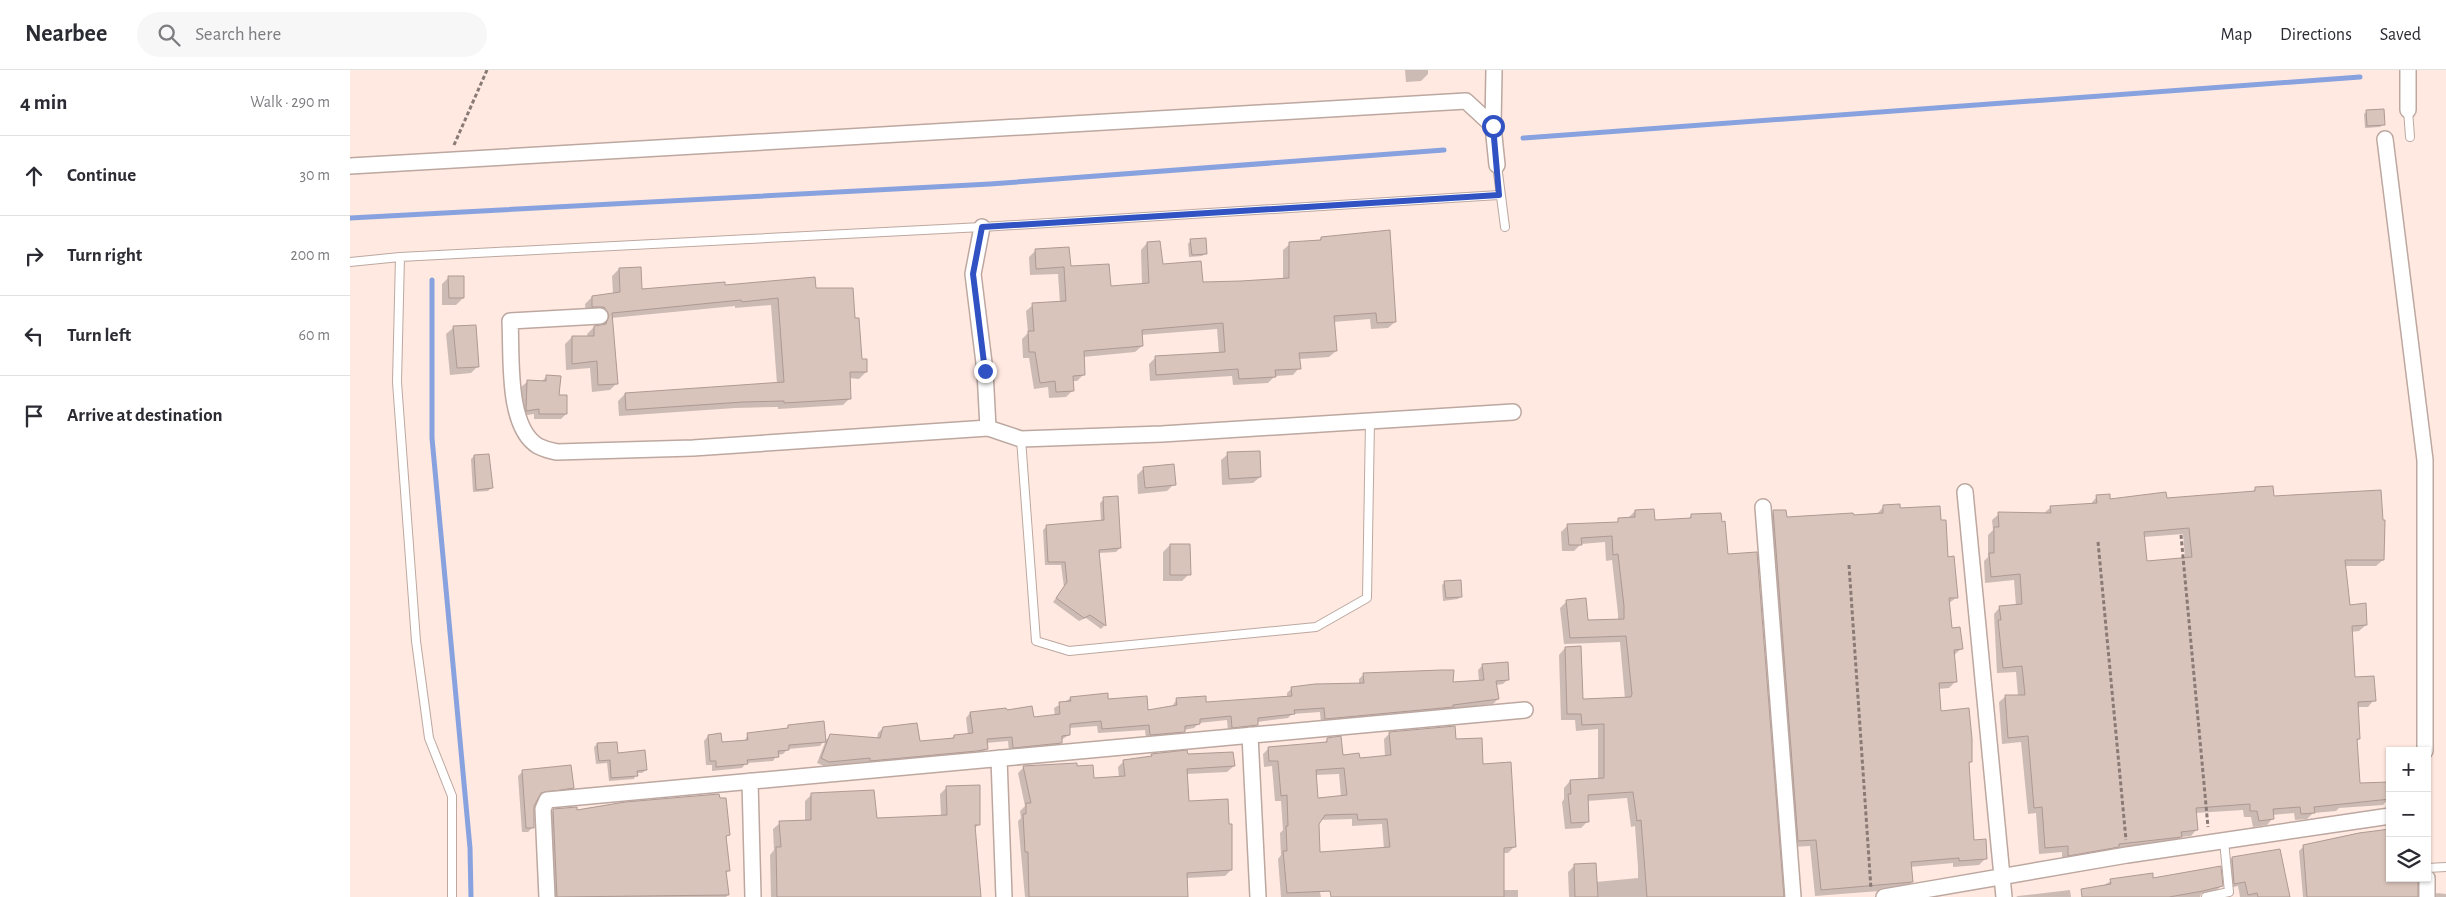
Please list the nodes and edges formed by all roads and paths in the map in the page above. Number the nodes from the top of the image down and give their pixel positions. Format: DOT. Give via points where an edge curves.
graph roads {
  1 [pos="487,70"];
  2 [pos="1494,70"];
  3 [pos="2408,70"];
  4 [pos="2408,110"];
  5 [pos="1493,126"];
  6 [pos="2410,137"];
  7 [pos="2384,139"];
  8 [pos="446,161"];
  9 [pos="1496,165"];
  10 [pos="350,166"];
  11 [pos="1499,195"];
  12 [pos="982,227"];
  13 [pos="1505,227"];
  14 [pos="400,257"];
  15 [pos="350,262"];
  16 [pos="600,316"];
  17 [pos="1513,412"];
  18 [pos="1370,421"];
  19 [pos="988,428"];
  20 [pos="1021,439"];
  21 [pos="1965,492"];
  22 [pos="1763,507"];
  23 [pos="2180,535"];
  24 [pos="2098,542"];
  25 [pos="1849,565"];
  26 [pos="1525,710"];
  27 [pos="1250,735"];
  28 [pos="2425,747"];
  29 [pos="999,758"];
  30 [pos="750,781"];
  31 [pos="2386,817"];
  32 [pos="2216,842"];
  33 [pos="2127,855"];
  34 [pos="2446,867"];
  35 [pos="2431,868"];
  36 [pos="2003,877"];
  37 [pos="2427,882"];
  38 [pos="452,897"];
  39 [pos="547,897"];
  40 [pos="754,897"];
  41 [pos="1004,897"];
  42 [pos="1258,897"];
  43 [pos="1793,897"];
  44 [pos="1871,897"];
  45 [pos="1884,897"];
  46 [pos="2004,897"];
  47 [pos="2206,897"];
  48 [pos="2427,897"];
  1 -- 8 [label="path"];
  2 -- 5 [label="street"];
  3 -- 4 [label="street"];
  4 -- 6 [label="lane"];
  5 -- 8 [label="street" via="1466,101"];
  5 -- 9 [label="street"];
  7 -- 28 [label="street" via="2425,460"];
  8 -- 10 [label="street"];
  9 -- 11 [label="lane"];
  11 -- 12 [label="lane"];
  11 -- 13 [label="lane"];
  12 -- 14 [label="lane"];
  12 -- 19 [label="street" via="973,274 985,371"];
  14 -- 15 [label="lane"];
  14 -- 38 [label="lane" via="397,382 416,641 429,738 452,796"];
  16 -- 19 [label="street" via="510,321 514,404 526,434 538,446 557,452 693,448"];
  17 -- 18 [label="street"];
  18 -- 20 [label="street"];
  18 -- 20 [label="lane" via="1367,598 1316,627 1069,651 1036,641"];
  19 -- 20 [label="street"];
  21 -- 36 [label="street"];
  22 -- 43 [label="street"];
  23 -- 32 [label="path"];
  24 -- 33 [label="path"];
  25 -- 44 [label="path"];
  26 -- 27 [label="street"];
  27 -- 29 [label="street"];
  27 -- 42 [label="street"];
  29 -- 30 [label="street"];
  29 -- 41 [label="street"];
  30 -- 39 [label="street" via="547,800 543,809"];
  30 -- 40 [label="street"];
  31 -- 32 [label="street"];
  32 -- 33 [label="street"];
  32 -- 47 [label="lane" via="2229,892"];
  33 -- 36 [label="street"];
  34 -- 35 [label="lane"];
  36 -- 45 [label="street"];
  36 -- 46 [label="street"];
  37 -- 48 [label="street"];
}
